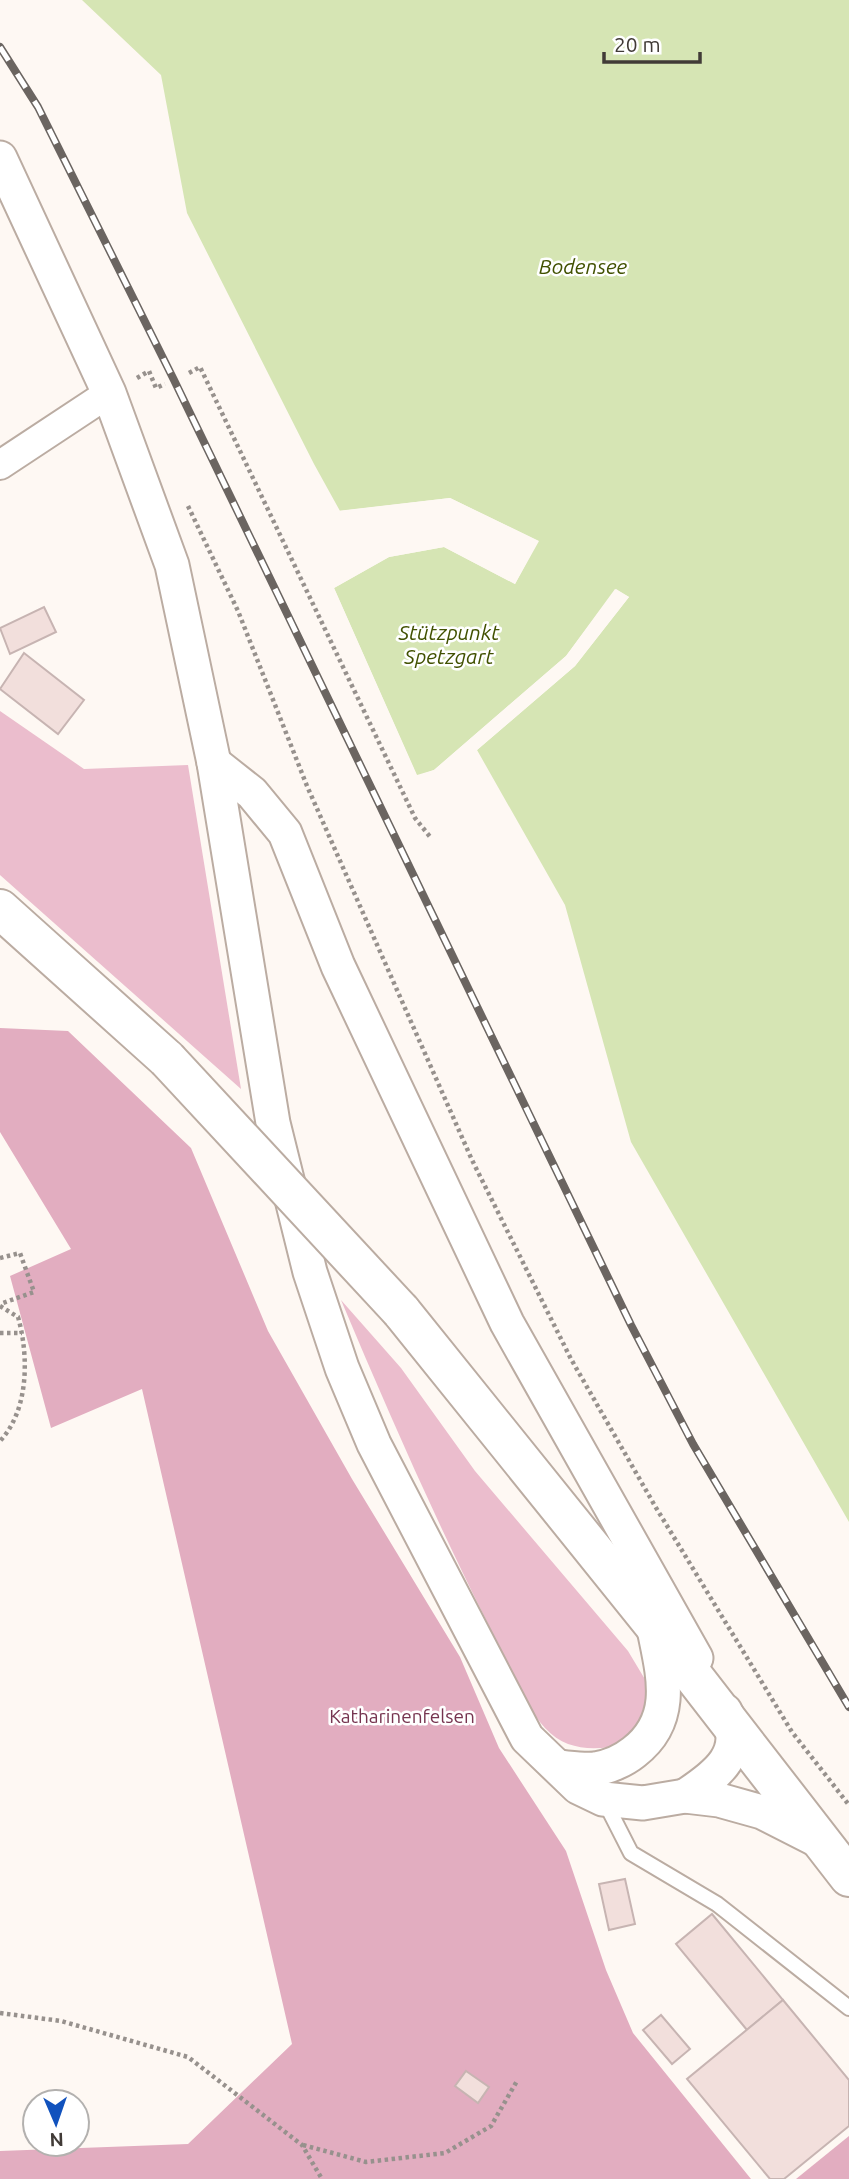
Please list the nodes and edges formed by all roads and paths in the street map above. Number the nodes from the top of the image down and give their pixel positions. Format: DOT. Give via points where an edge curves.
graph roads {
  1 [pos="0,158"];
  2 [pos="189,373"];
  3 [pos="164,384"];
  4 [pos="122,386"];
  5 [pos="0,465"];
  6 [pos="186,503"];
  7 [pos="214,762"];
  8 [pos="431,838"];
  9 [pos="0,909"];
  10 [pos="0,1258"];
  11 [pos="0,1305"];
  12 [pos="0,1333"];
  13 [pos="22,1333"];
  14 [pos="0,1441"];
  15 [pos="653,1624"];
  16 [pos="734,1727"];
  17 [pos="600,1784"];
  18 [pos="685,1796"];
  19 [pos="849,1805"];
  20 [pos="823,1843"];
  21 [pos="849,1877"];
  22 [pos="849,2008"];
  23 [pos="0,2013"];
  24 [pos="517,2081"];
  25 [pos="302,2145"];
  26 [pos="322,2179"];
  1 -- 4 [label="street"];
  2 -- 8 [label="path" via="200,368 415,818"];
  3 -- 4 [label="path" via="156,388 149,371"];
  4 -- 5 [label="street"];
  4 -- 7 [label="street" via="172,565"];
  6 -- 19 [label="path" via="238,611 307,786 471,1160 571,1359 792,1731"];
  7 -- 16 [label="street" via="252,793 285,833 338,966 507,1323"];
  7 -- 17 [label="street" via="273,1123 310,1272 342,1368 374,1444 527,1738 578,1787"];
  9 -- 15 [label="main road, bridge" via="167,1059 401,1311"];
  10 -- 11 [label="path" via="20,1253 34,1292"];
  11 -- 13 [label="path" via="18,1317"];
  12 -- 13 [label="path"];
  13 -- 14 [label="path" via="24,1382 16,1411"];
  15 -- 16 [label="main road"];
  15 -- 17 [label="street" via="663,1675 663,1716 650,1740"];
  16 -- 18 [label="street" via="729,1759 710,1780"];
  16 -- 20 [label="main road"];
  17 -- 18 [label="street" via="643,1803"];
  17 -- 22 [label="lane" via="631,1853 716,1904"];
  18 -- 20 [label="street" via="762,1812"];
  20 -- 21 [label="main road"];
  23 -- 25 [label="path" via="61,2021 188,2057"];
  24 -- 25 [label="path" via="491,2126 445,2152 366,2162"];
  25 -- 26 [label="path"];
}
